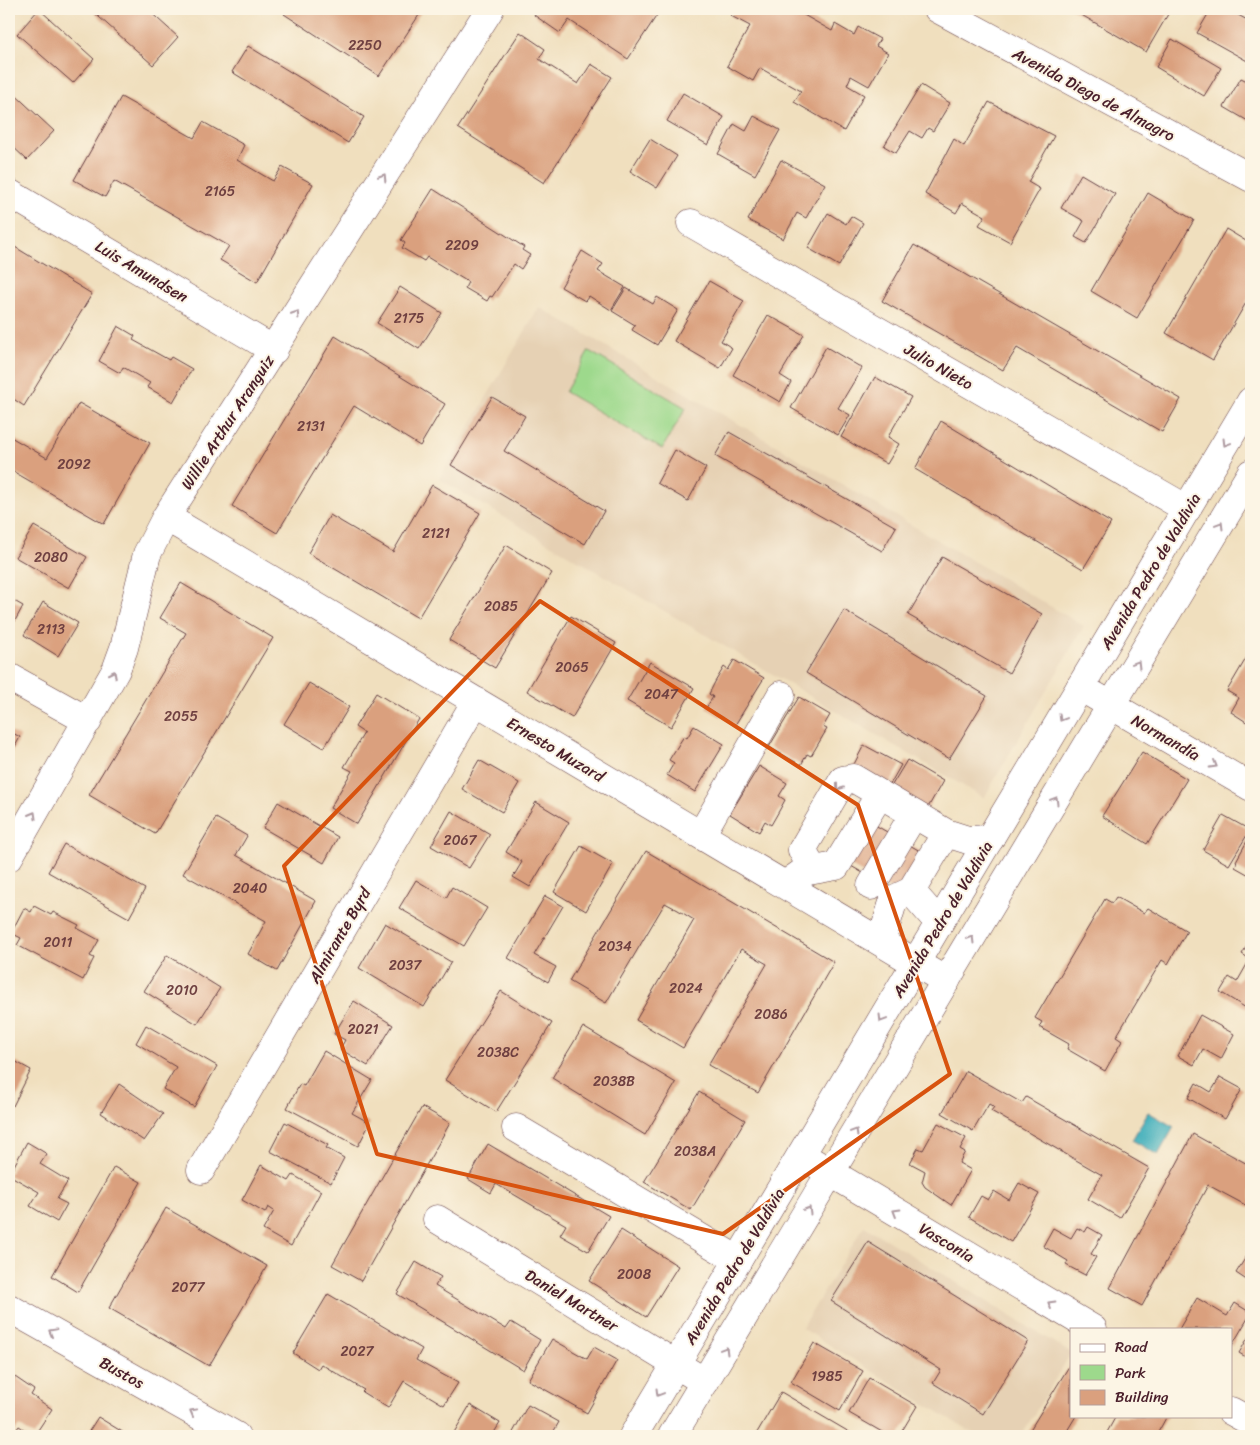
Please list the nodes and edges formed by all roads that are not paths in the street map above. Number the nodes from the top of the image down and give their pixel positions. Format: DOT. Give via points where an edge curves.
graph roads {
  1 [pos="490,9"];
  2 [pos="938,9"];
  3 [pos="1251,178"];
  4 [pos="9,192"];
  5 [pos="691,223"];
  6 [pos="274,350"];
  7 [pos="1251,401"];
  8 [pos="1251,473"];
  9 [pos="1187,509"];
  10 [pos="166,517"];
  11 [pos="9,677"];
  12 [pos="1080,687"];
  13 [pos="781,695"];
  14 [pos="476,701"];
  15 [pos="1111,706"];
  16 [pos="88,721"];
  17 [pos="1251,787"];
  18 [pos="880,794"];
  19 [pos="914,814"];
  20 [pos="946,833"];
  21 [pos="701,836"];
  22 [pos="990,839"];
  23 [pos="9,857"];
  24 [pos="825,868"];
  25 [pos="785,885"];
  26 [pos="892,892"];
  27 [pos="939,923"];
  28 [pos="881,942"];
  29 [pos="916,962"];
  30 [pos="946,981"];
  31 [pos="516,1128"];
  32 [pos="800,1156"];
  33 [pos="201,1170"];
  34 [pos="830,1174"];
  35 [pos="437,1219"];
  36 [pos="738,1260"];
  37 [pos="9,1308"];
  38 [pos="1091,1328"];
  39 [pos="676,1364"];
  40 [pos="705,1382"];
  41 [pos="1232,1412"];
  42 [pos="1251,1422"];
  43 [pos="236,1436"];
  44 [pos="633,1436"];
  45 [pos="674,1436"];
  6 -- 1 [label="street, Willie Arthur Aranguiz, one-way"];
  2 -- 3 [label="street, Avenida Diego de Almagro"];
  4 -- 6 [label="street, Luis Amundsen"];
  5 -- 9 [label="street, Julio Nieto"];
  6 -- 10 [label="street, Willie Arthur Aranguiz"];
  7 -- 9 [label="street, Avenida Pedro de Valdivia, one-way"];
  15 -- 8 [label="street, one-way"];
  9 -- 12 [label="street, Avenida Pedro de Valdivia"];
  10 -- 14 [label="street, Ernesto Muzard"];
  16 -- 10 [label="street, Willie Arthur Aranguiz, one-way" via="116,670 147,554"];
  11 -- 16 [label="street"];
  12 -- 15 [label="street, Normandía"];
  12 -- 22 [label="street, Avenida Pedro de Valdivia, one-way"];
  13 -- 21 [label="street"];
  14 -- 21 [label="street, Ernesto Muzard"];
  14 -- 33 [label="street, Almirante Byrd"];
  15 -- 17 [label="street, Normandía, one-way"];
  30 -- 15 [label="street, one-way"];
  23 -- 16 [label="street, Willie Arthur Aranguiz, one-way"];
  18 -- 19 [label="street"];
  18 -- 24 [label="street"];
  18 -- 24 [label="street, one-way" via="853,778 843,780 802,850"];
  19 -- 20 [label="street"];
  19 -- 26 [label="street"];
  20 -- 22 [label="street" via="968,840"];
  20 -- 26 [label="street"];
  21 -- 25 [label="street, Ernesto Muzard"];
  22 -- 27 [label="street, Avenida Pedro de Valdivia"];
  24 -- 25 [label="street" via="803,872"];
  24 -- 26 [label="street"];
  25 -- 28 [label="street, Ernesto Muzard"];
  26 -- 27 [label="street"];
  26 -- 28 [label="street"];
  27 -- 29 [label="street, Avenida Pedro de Valdivia"];
  28 -- 29 [label="street, Ernesto Muzard"];
  29 -- 30 [label="street, Ernesto Muzard"];
  29 -- 32 [label="street, Avenida Pedro de Valdivia, one-way"];
  34 -- 30 [label="street, one-way"];
  31 -- 36 [label="street"];
  32 -- 34 [label="street, Vasconia"];
  32 -- 36 [label="street, Avenida Pedro de Valdivia"];
  38 -- 34 [label="street, Vasconia, one-way"];
  40 -- 34 [label="street, one-way"];
  35 -- 39 [label="street, Daniel Martner"];
  36 -- 39 [label="street, Avenida Pedro de Valdivia"];
  43 -- 37 [label="street, Bustos, one-way"];
  39 -- 40 [label="street, Daniel Martner"];
  39 -- 44 [label="street, Avenida Pedro de Valdivia, one-way"];
  40 -- 45 [label="street"];
  41 -- 42 [label="street"];
}
